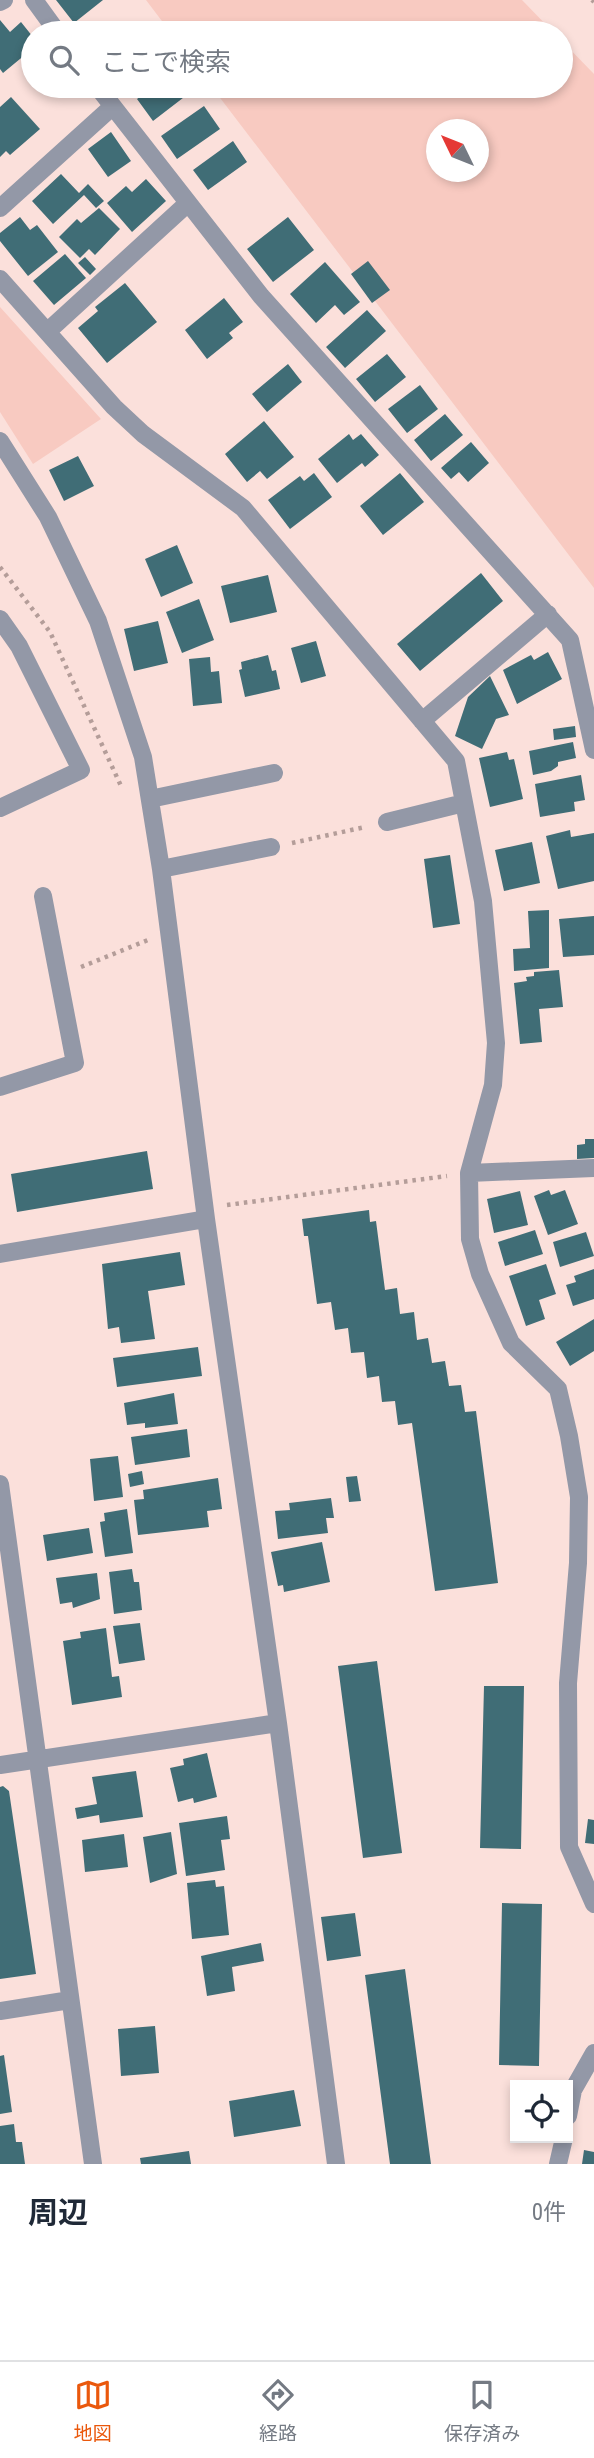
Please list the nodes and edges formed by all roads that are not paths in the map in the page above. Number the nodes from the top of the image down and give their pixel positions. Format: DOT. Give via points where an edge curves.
graph roads {
  1 [pos="34,0"];
  2 [pos="49,21"];
  3 [pos="106,98"];
  4 [pos="112,107"];
  5 [pos="188,203"];
  6 [pos="0,208"];
  7 [pos="0,279"];
  8 [pos="48,331"];
  9 [pos="0,441"];
  10 [pos="548,614"];
  11 [pos="0,619"];
  12 [pos="422,721"];
  13 [pos="594,750"];
  14 [pos="275,773"];
  15 [pos="464,803"];
  16 [pos="151,805"];
  17 [pos="0,808"];
  18 [pos="387,822"];
  19 [pos="271,847"];
  20 [pos="161,869"];
  21 [pos="43,896"];
  22 [pos="0,1087"];
  23 [pos="594,1168"];
  24 [pos="469,1173"];
  25 [pos="205,1213"];
  26 [pos="0,1254"];
  27 [pos="0,1484"];
  28 [pos="586,1564"];
  29 [pos="278,1723"];
  30 [pos="39,1760"];
  31 [pos="0,1765"];
  32 [pos="594,1904"];
  33 [pos="70,2000"];
  34 [pos="0,2011"];
  35 [pos="594,2053"];
  36 [pos="573,2090"];
  37 [pos="563,2143"];
  38 [pos="93,2164"];
  39 [pos="336,2164"];
  40 [pos="558,2164"];
  1 -- 2 [label="street"];
  3 -- 4 [label="street"];
  4 -- 5 [label="street"];
  4 -- 6 [label="street"];
  5 -- 8 [label="street"];
  5 -- 10 [label="street" via="261,296"];
  7 -- 8 [label="street"];
  8 -- 12 [label="street" via="143,434 243,508"];
  9 -- 16 [label="street" via="48,517 98,621 142,757"];
  10 -- 12 [label="street"];
  10 -- 13 [label="street" via="570,640"];
  11 -- 17 [label="street" via="19,646 81,770"];
  12 -- 15 [label="street" via="456,761"];
  14 -- 16 [label="street"];
  15 -- 18 [label="street"];
  15 -- 24 [label="street" via="483,901 496,1043 493,1084"];
  16 -- 20 [label="street"];
  19 -- 20 [label="street"];
  20 -- 25 [label="street"];
  21 -- 22 [label="street" via="75,1063"];
  23 -- 24 [label="street"];
  24 -- 28 [label="street" via="470,1239 480,1274 511,1343 558,1389 579,1497"];
  25 -- 26 [label="street"];
  25 -- 29 [label="street"];
  27 -- 30 [label="street"];
  28 -- 32 [label="street" via="568,1683 569,1847"];
  29 -- 30 [label="street"];
  29 -- 39 [label="street"];
  30 -- 31 [label="street"];
  30 -- 33 [label="street"];
  33 -- 34 [label="street"];
  33 -- 38 [label="street"];
  35 -- 36 [label="street"];
  37 -- 40 [label="street"];
}
